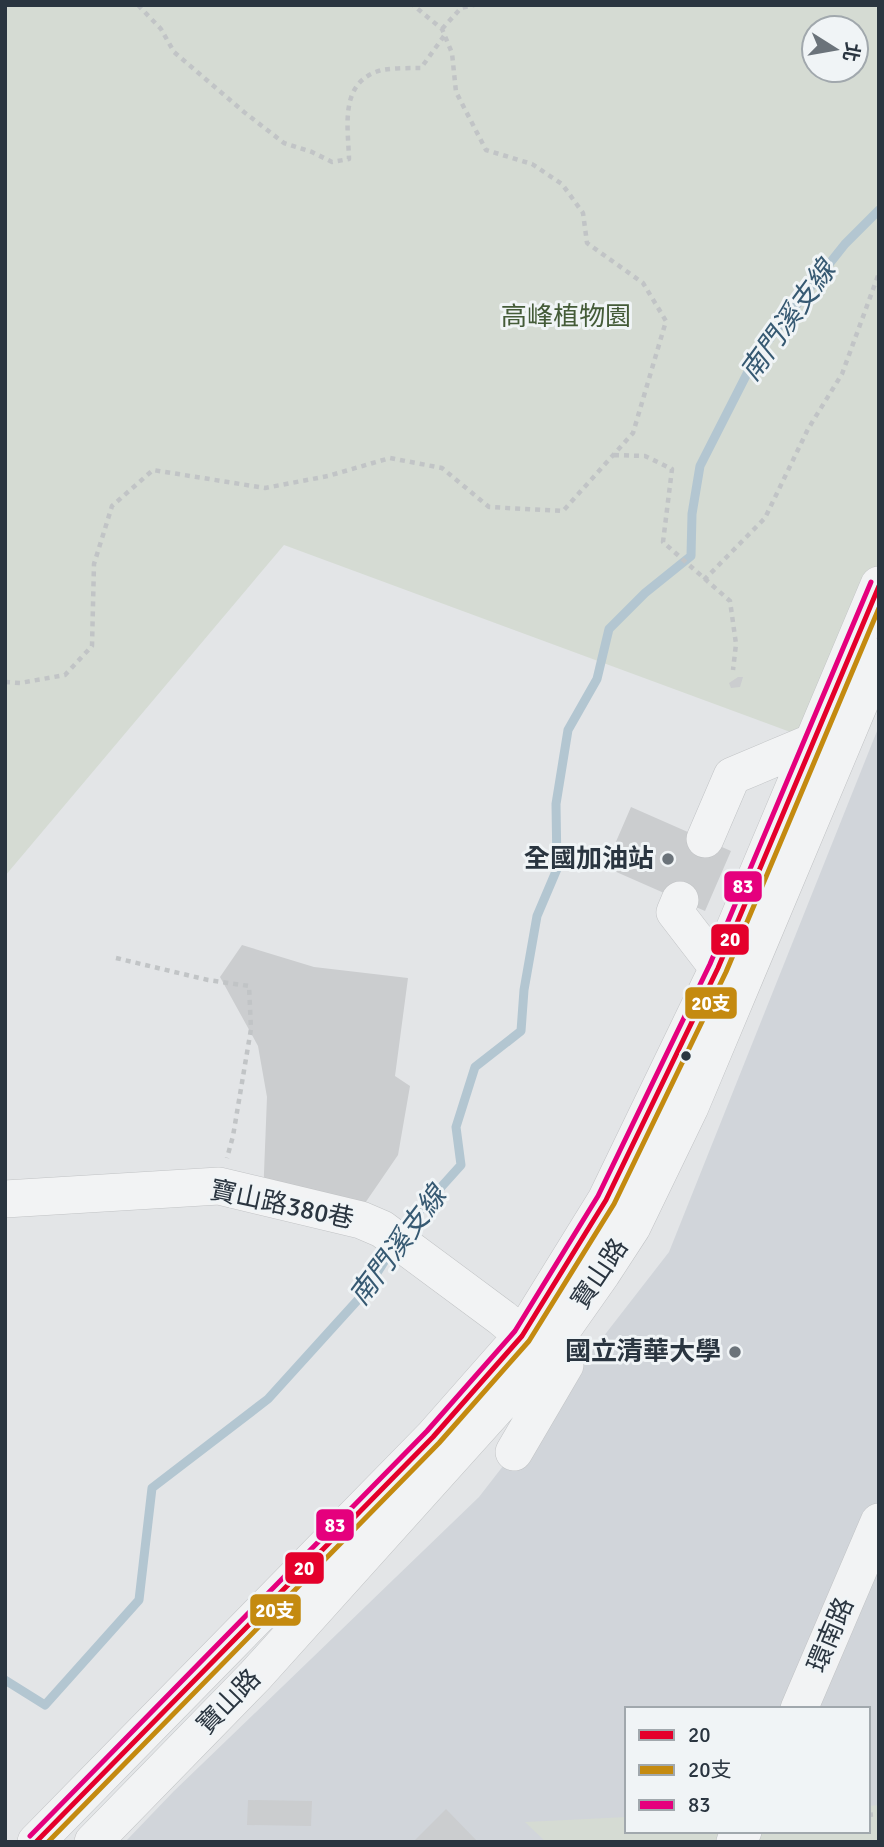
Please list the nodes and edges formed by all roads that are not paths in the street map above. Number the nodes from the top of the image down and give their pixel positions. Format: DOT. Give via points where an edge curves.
graph roads {
  1 [pos="879,585"];
  2 [pos="879,657"];
  3 [pos="813,742"];
  4 [pos="705,839"];
  5 [pos="680,900"];
  6 [pos="718,968"];
  7 [pos="5,1199"];
  8 [pos="534,1345"];
  9 [pos="514,1451"];
  10 [pos="879,1522"];
  11 [pos="800,1707"];
  12 [pos="36,1842"];
  13 [pos="93,1842"];
  1 -- 3 [label="street, 寶山路"];
  2 -- 8 [label="street, 寶山路" via="690,1107 632,1227"];
  3 -- 4 [label="street" via="732,776"];
  3 -- 6 [label="street, 寶山路"];
  5 -- 6 [label="street" via="675,912"];
  6 -- 8 [label="street, 寶山路"];
  7 -- 8 [label="street, 寶山路380巷" via="219,1186 361,1220 395,1238"];
  8 -- 9 [label="street, 寶山路380巷" via="565,1364"];
  8 -- 12 [label="street, 寶山路" via="433,1437"];
  8 -- 13 [label="street, 寶山路" via="255,1676"];
  10 -- 11 [label="street, 環南路"];
}
